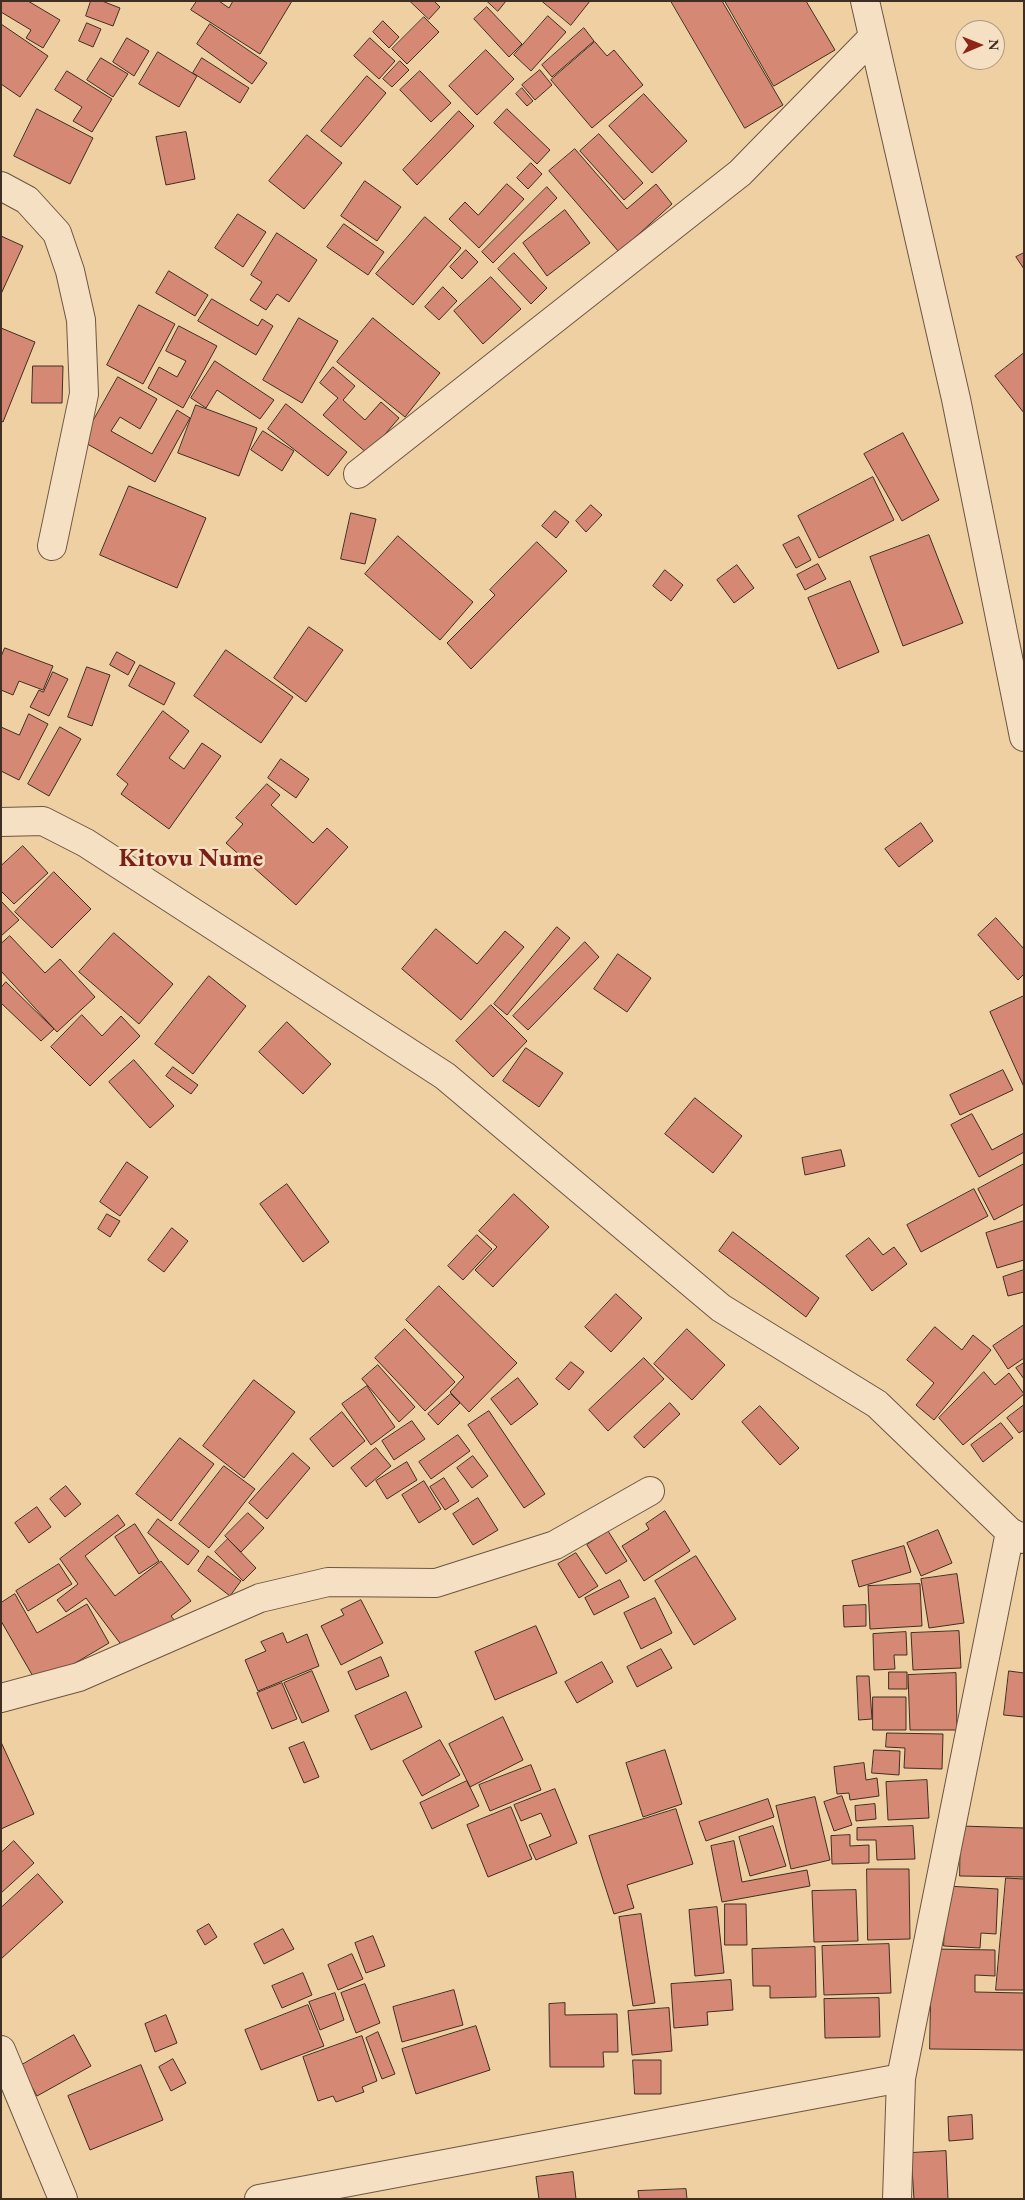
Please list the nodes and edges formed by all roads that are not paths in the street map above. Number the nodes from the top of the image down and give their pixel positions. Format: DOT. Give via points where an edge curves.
graph roads {
  1 [pos="864,1"];
  2 [pos="872,38"];
  3 [pos="1,186"];
  4 [pos="358,474"];
  5 [pos="52,546"];
  6 [pos="1024,737"];
  7 [pos="1,822"];
  8 [pos="650,1491"];
  9 [pos="1017,1535"];
  10 [pos="1,1698"];
  11 [pos="1,2050"];
  12 [pos="901,2078"];
  13 [pos="63,2199"];
  14 [pos="258,2199"];
  15 [pos="897,2199"];
  1 -- 2 [label="street"];
  2 -- 4 [label="street" via="740,173"];
  2 -- 6 [label="street" via="956,399"];
  3 -- 5 [label="street" via="28,200 57,233 81,320 84,394"];
  7 -- 9 [label="street" via="43,822 86,843 445,1076 721,1308 877,1404"];
  8 -- 10 [label="street" via="555,1545 436,1584 328,1582 260,1598 80,1677"];
  9 -- 12 [label="street"];
  11 -- 13 [label="street"];
  12 -- 14 [label="street"];
  12 -- 15 [label="street"];
}
